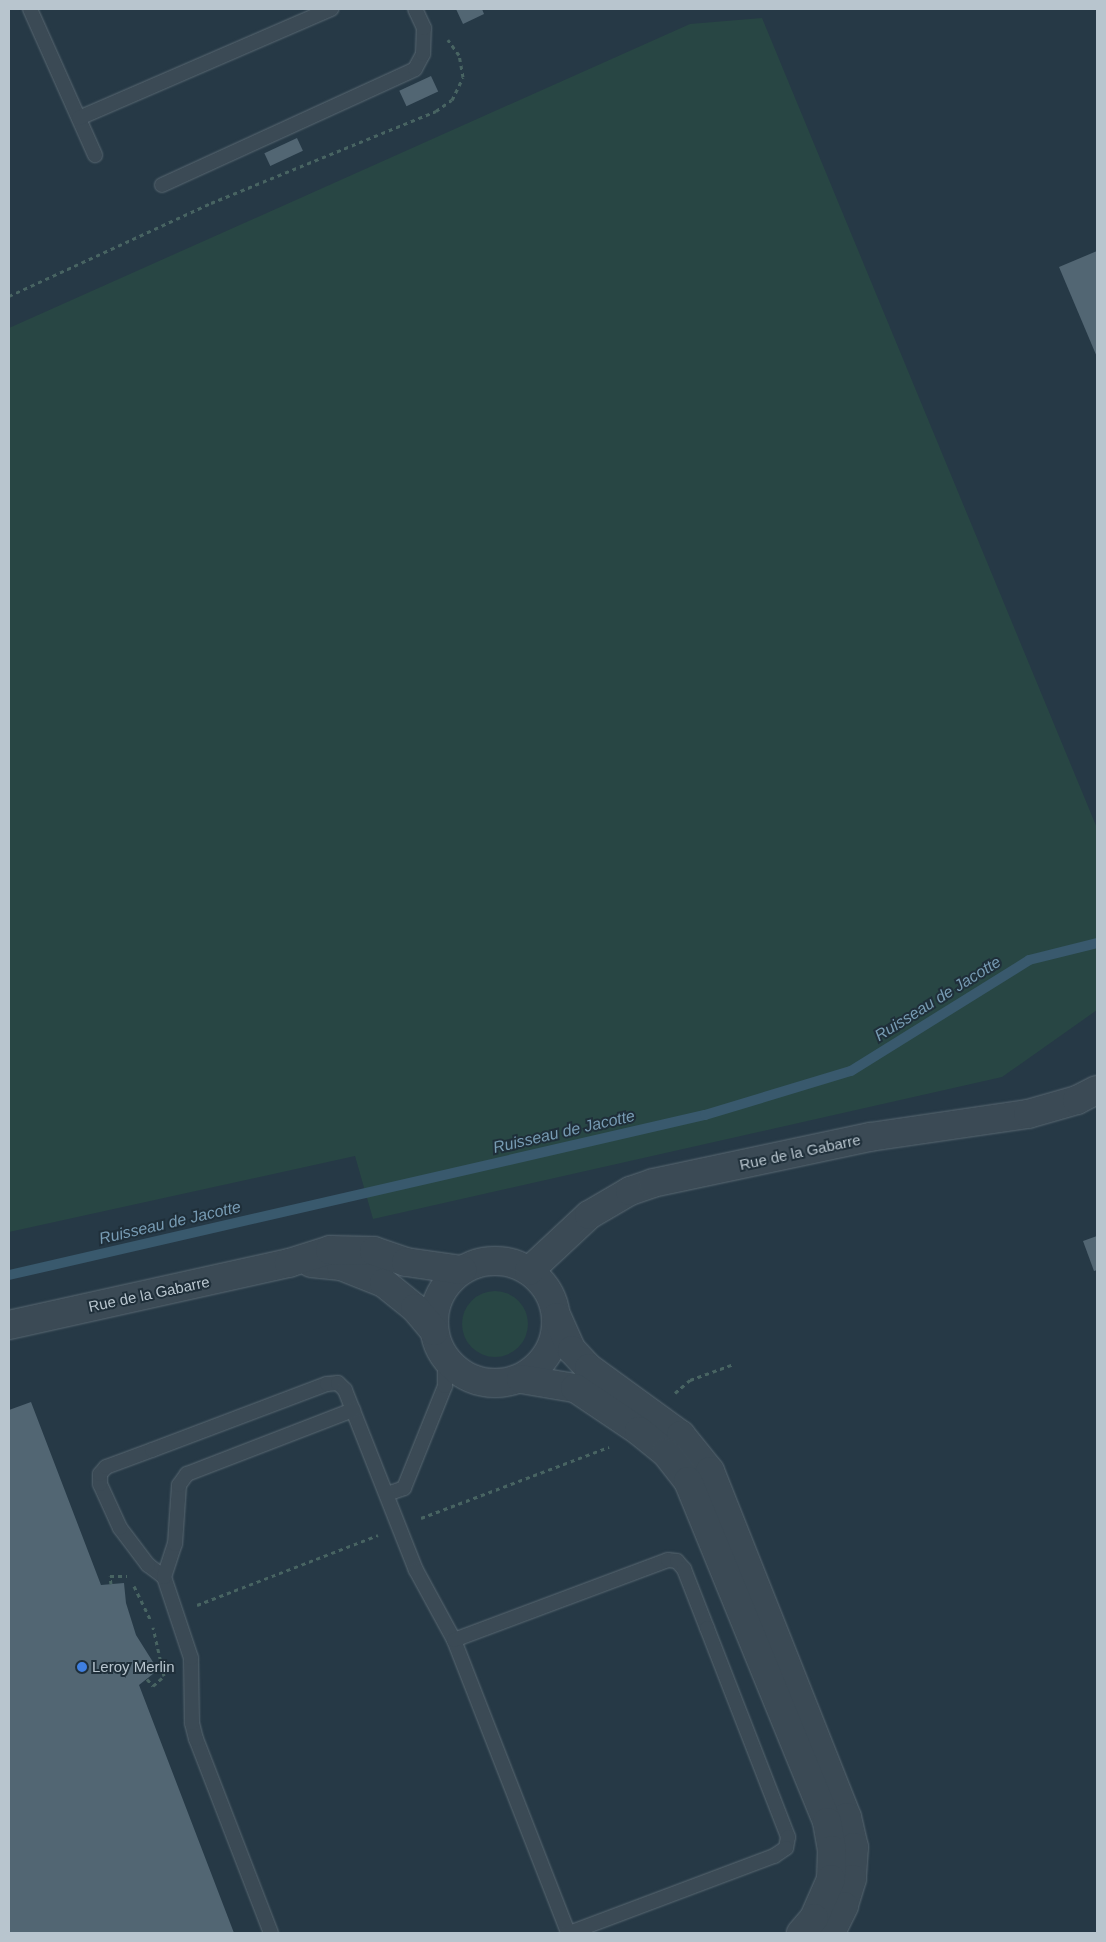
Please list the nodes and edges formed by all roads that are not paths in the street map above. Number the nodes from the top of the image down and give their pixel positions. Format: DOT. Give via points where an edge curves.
graph roads {
  1 [pos="30,9"];
  2 [pos="330,9"];
  3 [pos="415,9"];
  4 [pos="79,118"];
  5 [pos="95,155"];
  6 [pos="162,186"];
  7 [pos="1097,1090"];
  8 [pos="289,1263"];
  9 [pos="462,1270"];
  10 [pos="529,1271"];
  11 [pos="557,1317"];
  12 [pos="9,1325"];
  13 [pos="434,1331"];
  14 [pos="445,1359"];
  15 [pos="521,1379"];
  16 [pos="353,1410"];
  17 [pos="387,1494"];
  18 [pos="164,1576"];
  19 [pos="454,1640"];
  20 [pos="271,1933"];
  21 [pos="568,1933"];
  22 [pos="801,1933"];
  23 [pos="831,1933"];
  1 -- 4 [label="lane"];
  2 -- 4 [label="lane"];
  3 -- 6 [label="lane" via="424,28 423,54 415,69"];
  4 -- 5 [label="lane"];
  7 -- 10 [label="street, Rue de la Gabarre" via="1077,1100 1028,1114 870,1137 653,1183 630,1191 589,1215"];
  8 -- 9 [label="street, Rue de la Gabarre" via="330,1250 352,1249 433,1268"];
  8 -- 12 [label="street, Rue de la Gabarre"];
  8 -- 13 [label="street, Rue de la Gabarre" via="341,1266 366,1274 400,1295"];
  9 -- 10 [label="street" via="478,1263 496,1261 513,1263"];
  9 -- 13 [label="street" via="448,1282 439,1296"];
  10 -- 11 [label="street" via="548,1290"];
  11 -- 15 [label="street" via="556,1335 549,1353 537,1368"];
  11 -- 23 [label="street" via="572,1350 589,1368 681,1435 710,1471 847,1817 854,1847 852,1879"];
  13 -- 14 [label="street"];
  14 -- 15 [label="street" via="461,1374 480,1382 501,1384"];
  14 -- 17 [label="lane" via="445,1386 404,1488"];
  15 -- 22 [label="street" via="574,1388 639,1431 666,1453 688,1480 827,1822 832,1850 831,1879 814,1918"];
  16 -- 17 [label="lane"];
  16 -- 18 [label="lane" via="187,1474 179,1486 174,1544"];
  16 -- 18 [label="lane" via="346,1390 338,1383 327,1384 106,1467 100,1474 100,1484 120,1528 148,1565"];
  17 -- 19 [label="lane" via="416,1570"];
  18 -- 20 [label="lane" via="190,1658 192,1724 196,1739"];
  19 -- 21 [label="lane"];
  19 -- 21 [label="lane" via="668,1560 677,1561 684,1569 707,1628 788,1837 786,1848 774,1856"];
}
